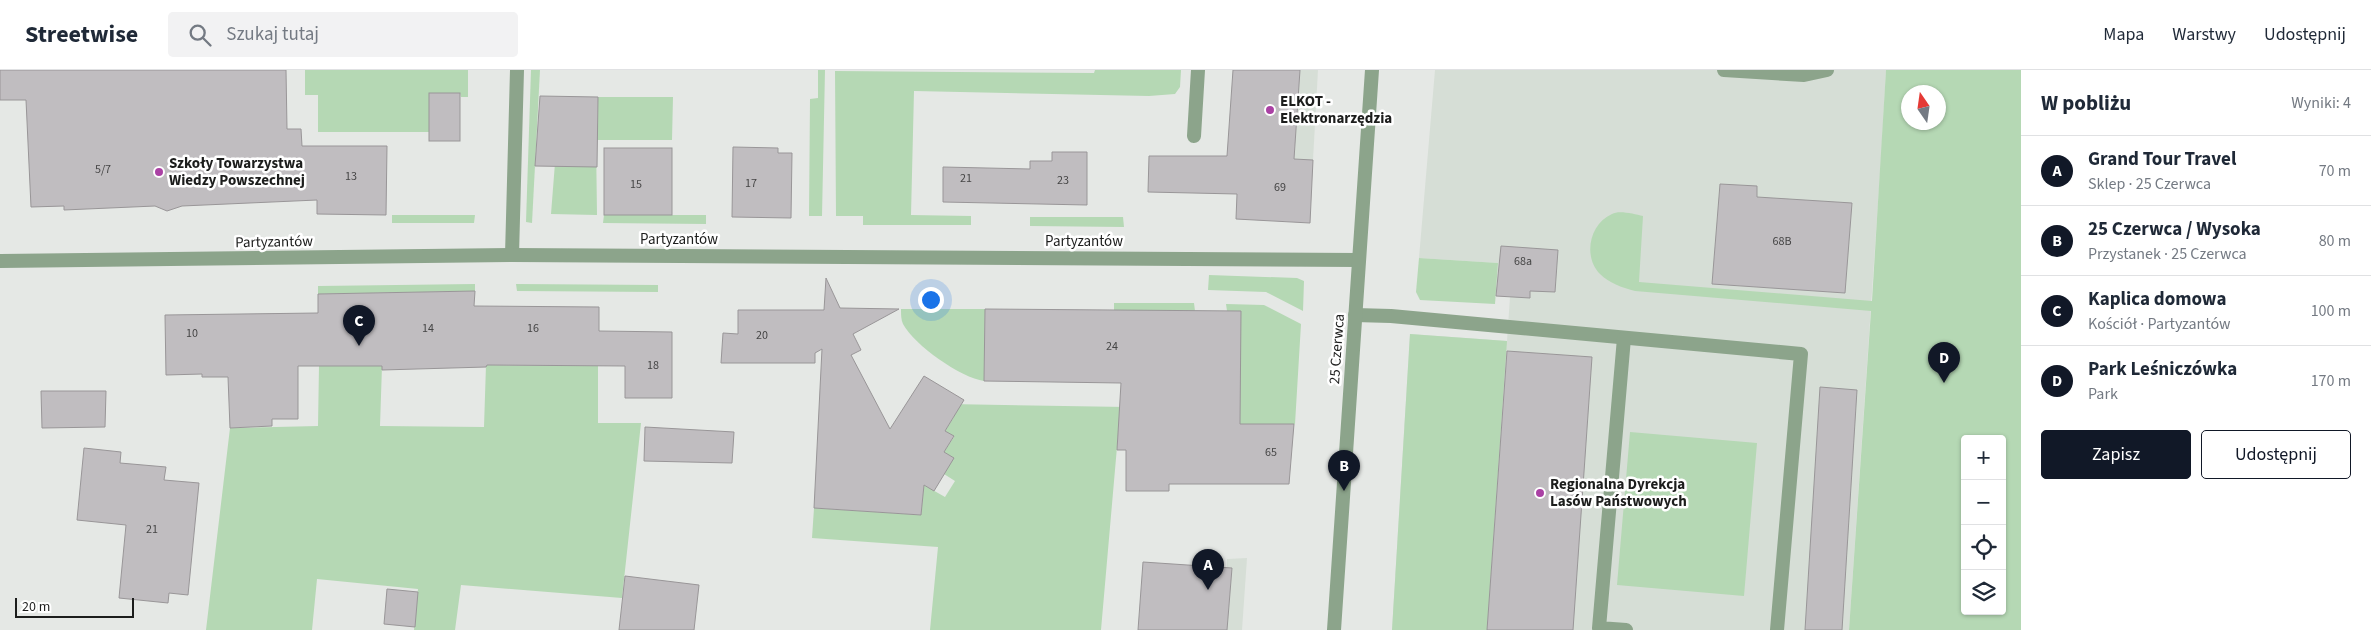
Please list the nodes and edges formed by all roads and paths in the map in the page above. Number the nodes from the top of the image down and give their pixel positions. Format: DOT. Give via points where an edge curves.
graph roads {
  1 [pos="517,70"];
  2 [pos="1198,70"];
  3 [pos="1372,70"];
  4 [pos="1724,70"];
  5 [pos="1827,70"];
  6 [pos="1194,136"];
  7 [pos="512,255"];
  8 [pos="1358,260"];
  9 [pos="0,261"];
  10 [pos="1356,315"];
  11 [pos="1624,338"];
  12 [pos="1334,630"];
  13 [pos="1626,630"];
  14 [pos="1777,630"];
  1 -- 7 [label="street"];
  2 -- 6 [label="street"];
  3 -- 8 [label="street, 25 Czerwca"];
  4 -- 5 [label="street" via="1804,75"];
  7 -- 8 [label="street, Partyzantów"];
  7 -- 9 [label="street, Partyzantów"];
  8 -- 10 [label="street, 25 Czerwca"];
  10 -- 11 [label="street"];
  10 -- 12 [label="street, 25 Czerwca"];
  11 -- 13 [label="street" via="1599,628"];
  11 -- 14 [label="street" via="1801,354"];
}
